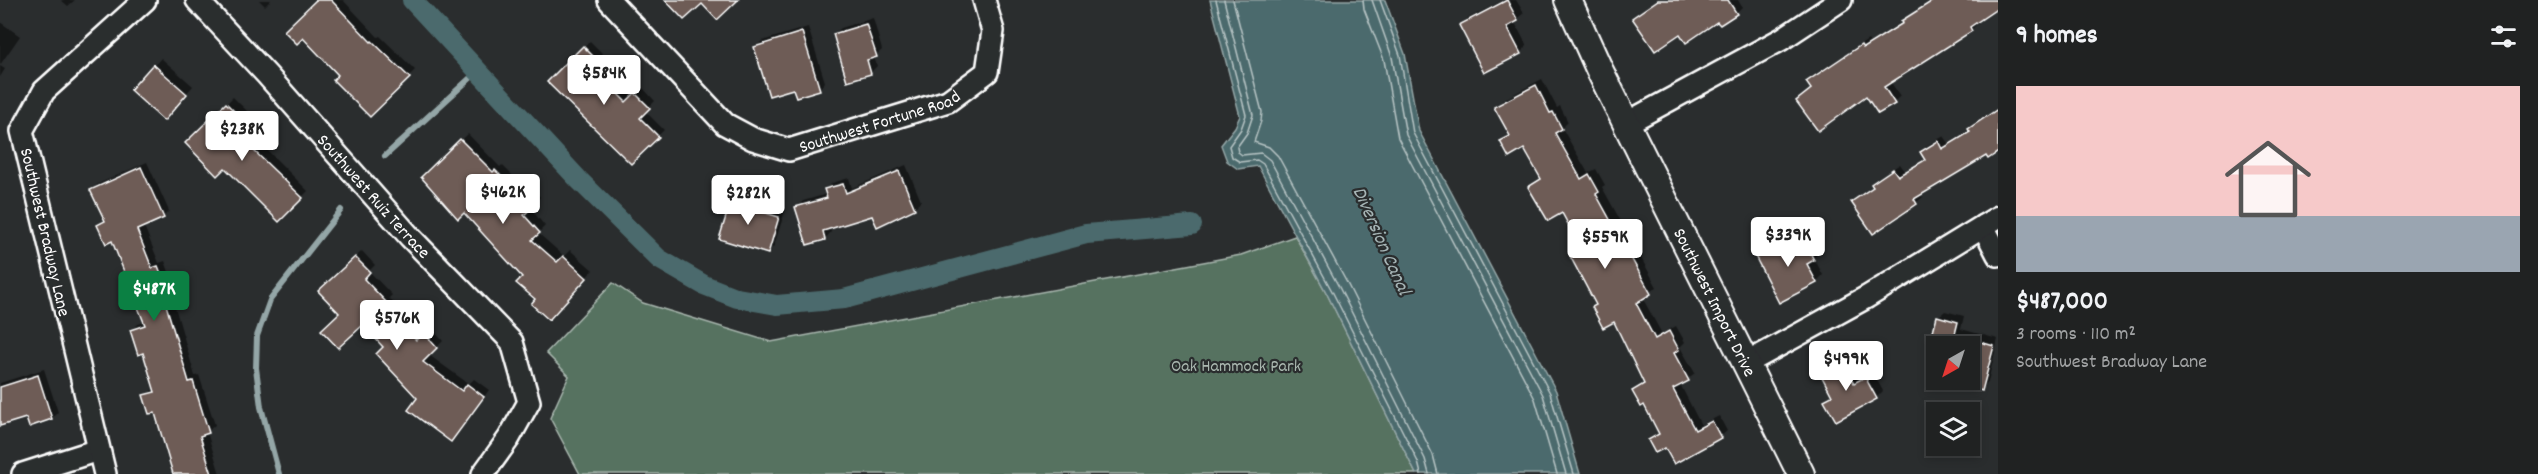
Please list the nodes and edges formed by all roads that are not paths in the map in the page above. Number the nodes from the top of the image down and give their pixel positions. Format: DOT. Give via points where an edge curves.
graph roads {
  1 [pos="145,0"];
  2 [pos="197,0"];
  3 [pos="609,0"];
  4 [pos="984,0"];
  5 [pos="1568,0"];
  6 [pos="1841,0"];
  7 [pos="1627,123"];
  8 [pos="1990,221"];
  9 [pos="1998,255"];
  10 [pos="1745,364"];
  11 [pos="98,450"];
  12 [pos="23,474"];
  13 [pos="105,474"];
  14 [pos="483,474"];
  15 [pos="1800,474"];
  1 -- 11 [label="street, Southwest Bradway Lane" via="44,91 22,131"];
  2 -- 14 [label="street, Southwest Ruiz Terrace" via="410,237 512,342 529,402"];
  3 -- 4 [label="street, Southwest Fortune Road" via="725,124 753,139 789,150 948,101 987,72 993,31"];
  5 -- 7 [label="street, Southwest Import Drive"];
  6 -- 7 [label="street" via="1782,39"];
  7 -- 10 [label="street, Southwest Import Drive"];
  8 -- 9 [label="street"];
  8 -- 10 [label="street" via="1867,297"];
  10 -- 15 [label="street, Southwest Import Drive"];
  11 -- 12 [label="street"];
  11 -- 13 [label="street, Southwest Bradway Lane"];
}
